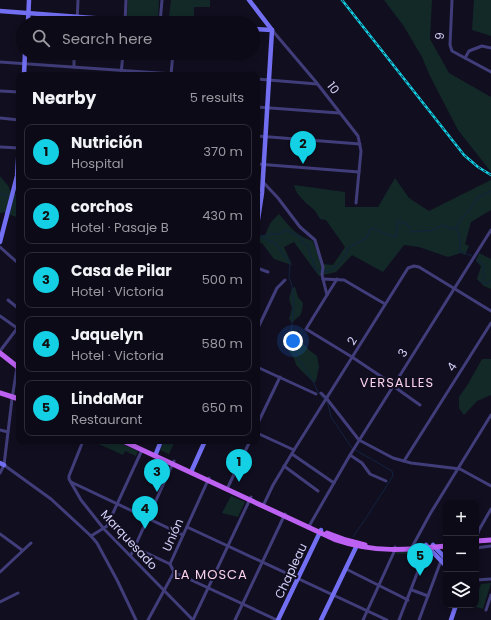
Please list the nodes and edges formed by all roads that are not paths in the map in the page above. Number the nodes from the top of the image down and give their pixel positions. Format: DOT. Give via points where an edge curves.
graph roads {
  1 [pos="29,0"];
  2 [pos="78,0"];
  3 [pos="126,0"];
  4 [pos="162,0"];
  5 [pos="248,0"];
  6 [pos="452,0"];
  7 [pos="0,11"];
  8 [pos="28,13"];
  9 [pos="65,16"];
  10 [pos="77,16"];
  11 [pos="125,16"];
  12 [pos="160,16"];
  13 [pos="260,29"];
  14 [pos="272,30"];
  15 [pos="491,48"];
  16 [pos="465,58"];
  17 [pos="24,60"];
  18 [pos="74,60"];
  19 [pos="122,60"];
  20 [pos="172,60"];
  21 [pos="0,62"];
  22 [pos="24,64"];
  23 [pos="74,67"];
  24 [pos="121,70"];
  25 [pos="24,72"];
  26 [pos="146,72"];
  27 [pos="171,72"];
  28 [pos="491,72"];
  29 [pos="260,79"];
  30 [pos="270,80"];
  31 [pos="317,84"];
  32 [pos="0,91"];
  33 [pos="16,92"];
  34 [pos="260,107"];
  35 [pos="268,108"];
  36 [pos="339,113"];
  37 [pos="0,118"];
  38 [pos="16,120"];
  39 [pos="260,136"];
  40 [pos="266,137"];
  41 [pos="360,144"];
  42 [pos="0,147"];
  43 [pos="16,148"];
  44 [pos="260,164"];
  45 [pos="264,165"];
  46 [pos="359,172"];
  47 [pos="263,182"];
  48 [pos="16,183"];
  49 [pos="260,193"];
  50 [pos="356,203"];
  51 [pos="491,230"];
  52 [pos="0,242"];
  53 [pos="0,247"];
  54 [pos="16,261"];
  55 [pos="260,269"];
  56 [pos="268,272"];
  57 [pos="323,279"];
  58 [pos="337,279"];
  59 [pos="285,280"];
  60 [pos="454,288"];
  61 [pos="327,295"];
  62 [pos="8,300"];
  63 [pos="385,304"];
  64 [pos="16,307"];
  65 [pos="491,311"];
  66 [pos="0,316"];
  67 [pos="491,323"];
  68 [pos="260,324"];
  69 [pos="16,326"];
  70 [pos="16,330"];
  71 [pos="0,352"];
  72 [pos="352,357"];
  73 [pos="16,364"];
  74 [pos="260,368"];
  75 [pos="16,376"];
  76 [pos="280,377"];
  77 [pos="394,385"];
  78 [pos="0,393"];
  79 [pos="321,393"];
  80 [pos="316,394"];
  81 [pos="12,397"];
  82 [pos="16,398"];
  83 [pos="327,399"];
  84 [pos="420,405"];
  85 [pos="491,415"];
  86 [pos="260,419"];
  87 [pos="0,430"];
  88 [pos="8,432"];
  89 [pos="260,435"];
  90 [pos="359,440"];
  91 [pos="82,444"];
  92 [pos="129,444"];
  93 [pos="136,444"];
  94 [pos="160,444"];
  95 [pos="204,444"];
  96 [pos="249,444"];
  97 [pos="142,450"];
  98 [pos="293,452"];
  99 [pos="156,453"];
  100 [pos="350,455"];
  101 [pos="404,461"];
  102 [pos="173,462"];
  103 [pos="2,464"];
  104 [pos="284,466"];
  105 [pos="457,469"];
  106 [pos="192,471"];
  107 [pos="0,473"];
  108 [pos="208,479"];
  109 [pos="386,481"];
  110 [pos="71,482"];
  111 [pos="334,483"];
  112 [pos="491,486"];
  113 [pos="227,488"];
  114 [pos="318,491"];
  115 [pos="251,498"];
  116 [pos="117,504"];
  117 [pos="264,505"];
  118 [pos="491,509"];
  119 [pos="285,515"];
  120 [pos="148,518"];
  121 [pos="309,526"];
  122 [pos="187,527"];
  123 [pos="104,528"];
  124 [pos="320,531"];
  125 [pos="0,534"];
  126 [pos="183,535"];
  127 [pos="91,536"];
  128 [pos="477,536"];
  129 [pos="479,541"];
  130 [pos="491,541"];
  131 [pos="31,543"];
  132 [pos="357,545"];
  133 [pos="227,546"];
  134 [pos="491,546"];
  135 [pos="134,547"];
  136 [pos="427,547"];
  137 [pos="411,548"];
  138 [pos="435,548"];
  139 [pos="443,548"];
  140 [pos="479,548"];
  141 [pos="394,549"];
  142 [pos="22,550"];
  143 [pos="130,555"];
  144 [pos="443,555"];
  145 [pos="441,561"];
  146 [pos="262,562"];
  147 [pos="170,564"];
  148 [pos="346,569"];
  149 [pos="0,572"];
  150 [pos="174,572"];
  151 [pos="298,578"];
  152 [pos="491,579"];
  153 [pos="479,580"];
  154 [pos="379,585"];
  155 [pos="208,589"];
  156 [pos="164,590"];
  157 [pos="412,590"];
  158 [pos="18,593"];
  159 [pos="333,595"];
  160 [pos="491,595"];
  161 [pos="428,596"];
  162 [pos="408,600"];
  163 [pos="0,602"];
  164 [pos="242,605"];
  165 [pos="455,608"];
  166 [pos="486,610"];
  167 [pos="367,611"];
  168 [pos="136,620"];
  169 [pos="148,620"];
  170 [pos="193,620"];
  171 [pos="235,620"];
  172 [pos="278,620"];
  173 [pos="321,620"];
  174 [pos="363,620"];
  175 [pos="387,620"];
  176 [pos="400,620"];
  177 [pos="419,620"];
  178 [pos="450,620"];
  1 -- 8 [label="street"];
  2 -- 10 [label="street"];
  3 -- 11 [label="street"];
  4 -- 12 [label="street"];
  5 -- 14 [label="street, 10"];
  6 -- 16 [label="street, 9" via="450,45 452,51"];
  7 -- 8 [label="street"];
  8 -- 9 [label="street"];
  13 -- 14 [label="street"];
  14 -- 30 [label="street"];
  14 -- 31 [label="street, 10"];
  15 -- 16 [label="street" via="482,46 469,51"];
  16 -- 28 [label="street, 9"];
  17 -- 22 [label="street"];
  18 -- 23 [label="street"];
  19 -- 24 [label="street"];
  20 -- 27 [label="street"];
  21 -- 22 [label="street"];
  22 -- 23 [label="street"];
  22 -- 25 [label="street"];
  23 -- 24 [label="street"];
  24 -- 26 [label="street"];
  29 -- 30 [label="street"];
  30 -- 31 [label="street"];
  30 -- 35 [label="street"];
  31 -- 36 [label="street, 10"];
  32 -- 33 [label="street"];
  34 -- 35 [label="street"];
  35 -- 36 [label="street"];
  35 -- 40 [label="street"];
  36 -- 41 [label="street, 10" via="358,136"];
  37 -- 38 [label="street"];
  39 -- 40 [label="street"];
  40 -- 41 [label="street"];
  40 -- 45 [label="street"];
  41 -- 46 [label="street, 10"];
  42 -- 43 [label="street"];
  44 -- 45 [label="street"];
  45 -- 46 [label="street"];
  45 -- 47 [label="street"];
  46 -- 50 [label="street, 10"];
  47 -- 49 [label="street"];
  47 -- 57 [label="street" via="300,227 315,240"];
  48 -- 52 [label="street"];
  51 -- 60 [label="street, 3"];
  53 -- 54 [label="street"];
  55 -- 56 [label="street"];
  57 -- 58 [label="street"];
  57 -- 61 [label="street"];
  58 -- 61 [label="street"];
  58 -- 63 [label="street" via="344,280"];
  59 -- 68 [label="street" via="277,288"];
  60 -- 63 [label="street, 2" via="414,266 408,268"];
  60 -- 65 [label="street, 2"];
  60 -- 77 [label="street, 3"];
  61 -- 72 [label="street" via="306,329"];
  62 -- 64 [label="street"];
  63 -- 72 [label="street, 2"];
  66 -- 69 [label="street"];
  67 -- 101 [label="street, 4"];
  70 -- 71 [label="street"];
  71 -- 73 [label="main road"];
  72 -- 77 [label="street"];
  72 -- 83 [label="street, 2"];
  74 -- 76 [label="street"];
  75 -- 81 [label="street"];
  76 -- 80 [label="street"];
  76 -- 86 [label="street"];
  77 -- 84 [label="street"];
  77 -- 90 [label="street, 3"];
  78 -- 81 [label="main road"];
  79 -- 83 [label="street"];
  81 -- 82 [label="main road"];
  81 -- 88 [label="street"];
  83 -- 90 [label="street"];
  83 -- 98 [label="street, 2"];
  85 -- 105 [label="street"];
  87 -- 88 [label="street"];
  88 -- 103 [label="street"];
  89 -- 98 [label="street"];
  90 -- 100 [label="street, 3"];
  90 -- 101 [label="street"];
  91 -- 110 [label="street" via="69,476"];
  92 -- 97 [label="main road"];
  93 -- 99 [label="main road"];
  94 -- 99 [label="street"];
  95 -- 106 [label="street"];
  96 -- 113 [label="street"];
  97 -- 99 [label="main road"];
  97 -- 116 [label="street"];
  98 -- 104 [label="street, 2"];
  98 -- 111 [label="street"];
  99 -- 102 [label="main road"];
  100 -- 109 [label="street" via="362,463 370,474"];
  100 -- 111 [label="street, 3"];
  101 -- 105 [label="street"];
  102 -- 106 [label="main road"];
  102 -- 120 [label="street"];
  103 -- 107 [label="street"];
  103 -- 127 [label="street" via="51,499"];
  104 -- 114 [label="street"];
  104 -- 117 [label="street, 2"];
  105 -- 112 [label="street"];
  105 -- 137 [label="street"];
  106 -- 108 [label="main road"];
  108 -- 113 [label="main road"];
  108 -- 122 [label="street, Unión"];
  110 -- 116 [label="street"];
  110 -- 123 [label="street, Marquesado" via="81,500"];
  111 -- 121 [label="street, 3"];
  113 -- 115 [label="main road"];
  115 -- 117 [label="main road"];
  115 -- 133 [label="street"];
  116 -- 120 [label="street"];
  116 -- 123 [label="street"];
  117 -- 119 [label="main road"];
  118 -- 128 [label="street"];
  119 -- 121 [label="main road"];
  119 -- 146 [label="street"];
  120 -- 126 [label="street"];
  120 -- 135 [label="street"];
  121 -- 124 [label="main road"];
  122 -- 126 [label="street, Unión"];
  122 -- 133 [label="street"];
  123 -- 127 [label="street"];
  123 -- 143 [label="street, Marquesado"];
  124 -- 132 [label="main road" via="336,540"];
  124 -- 151 [label="street, Chapleau"];
  125 -- 142 [label="street"];
  126 -- 147 [label="street, Unión"];
  127 -- 168 [label="street" via="117,580"];
  129 -- 130 [label="main road"];
  131 -- 142 [label="street"];
  132 -- 141 [label="main road"];
  132 -- 148 [label="street"];
  133 -- 146 [label="street"];
  133 -- 155 [label="street"];
  134 -- 140 [label="street"];
  135 -- 143 [label="street"];
  135 -- 147 [label="street"];
  136 -- 137 [label="main road"];
  136 -- 138 [label="main road"];
  136 -- 145 [label="street"];
  136 -- 157 [label="street"];
  137 -- 141 [label="main road"];
  138 -- 139 [label="main road"];
  138 -- 144 [label="street"];
  141 -- 154 [label="street"];
  142 -- 149 [label="street"];
  143 -- 156 [label="street, Marquesado"];
  145 -- 161 [label="street"];
  146 -- 151 [label="street"];
  146 -- 164 [label="street"];
  147 -- 150 [label="street, Unión"];
  148 -- 154 [label="street"];
  148 -- 159 [label="street"];
  150 -- 155 [label="street"];
  150 -- 156 [label="street"];
  151 -- 159 [label="street"];
  151 -- 172 [label="street, Chapleau"];
  152 -- 153 [label="street"];
  154 -- 162 [label="street"];
  154 -- 167 [label="street"];
  155 -- 164 [label="street"];
  155 -- 170 [label="street"];
  156 -- 169 [label="street"];
  156 -- 170 [label="street, Marquesado"];
  157 -- 161 [label="street"];
  157 -- 162 [label="street"];
  158 -- 163 [label="street"];
  159 -- 167 [label="street"];
  159 -- 173 [label="street"];
  160 -- 166 [label="street"];
  161 -- 177 [label="street"];
  162 -- 176 [label="street"];
  164 -- 171 [label="street"];
  164 -- 172 [label="street"];
  165 -- 178 [label="street"];
  167 -- 174 [label="street"];
  167 -- 175 [label="street"];
}
